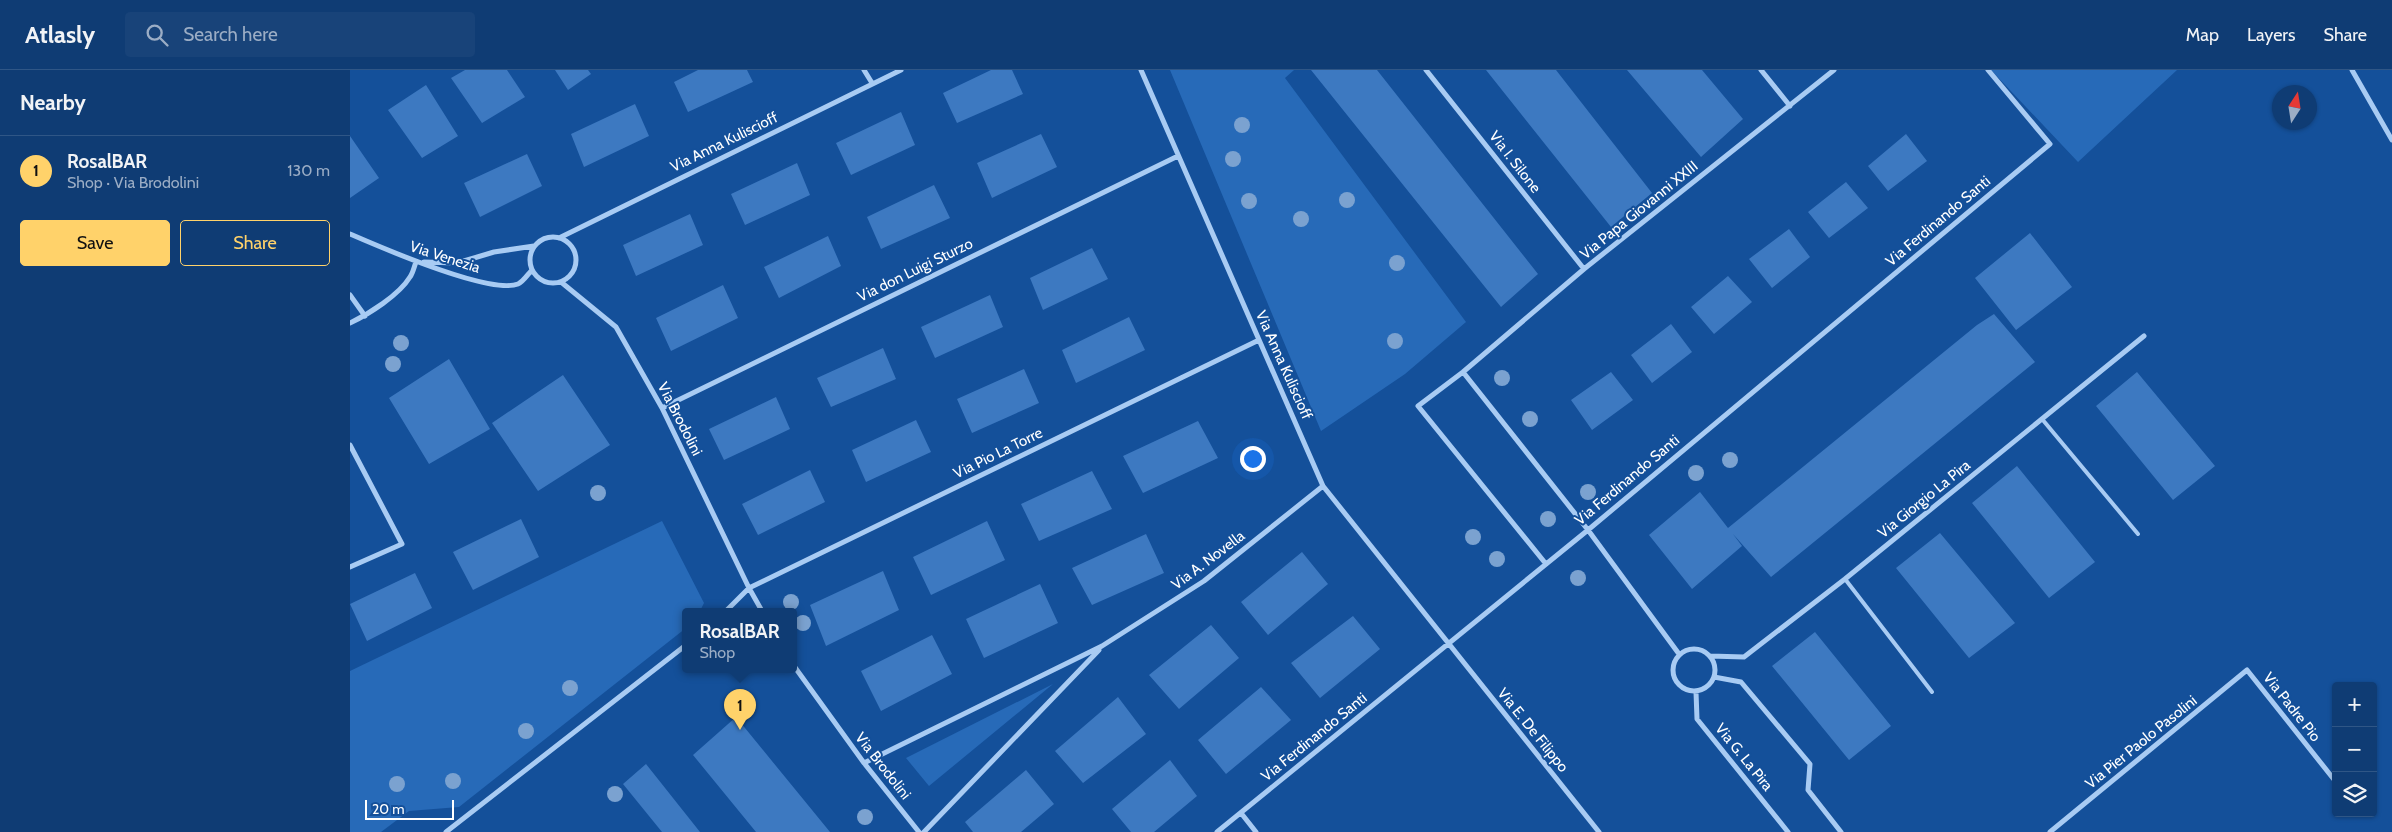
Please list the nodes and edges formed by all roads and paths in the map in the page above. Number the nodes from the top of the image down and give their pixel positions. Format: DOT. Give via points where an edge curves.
graph roads {
  1 [pos="864,70"];
  2 [pos="901,70"];
  3 [pos="1141,70"];
  4 [pos="1426,70"];
  5 [pos="1761,70"];
  6 [pos="1834,70"];
  7 [pos="1988,70"];
  8 [pos="2352,70"];
  9 [pos="872,84"];
  10 [pos="1790,106"];
  11 [pos="2392,140"];
  12 [pos="1178,156"];
  13 [pos="350,234"];
  14 [pos="559,238"];
  15 [pos="534,246"];
  16 [pos="416,262"];
  17 [pos="1584,269"];
  18 [pos="532,270"];
  19 [pos="561,282"];
  20 [pos="350,295"];
  21 [pos="365,316"];
  22 [pos="350,323"];
  23 [pos="2144,336"];
  24 [pos="1259,340"];
  25 [pos="1463,372"];
  26 [pos="662,408"];
  27 [pos="2042,419"];
  28 [pos="350,445"];
  29 [pos="1323,486"];
  30 [pos="1588,530"];
  31 [pos="2138,534"];
  32 [pos="1546,564"];
  33 [pos="350,567"];
  34 [pos="1844,579"];
  35 [pos="748,588"];
  36 [pos="729,608"];
  37 [pos="760,608"];
  38 [pos="1448,644"];
  39 [pos="1102,646"];
  40 [pos="682,648"];
  41 [pos="1680,654"];
  42 [pos="1710,656"];
  43 [pos="797,670"];
  44 [pos="2247,670"];
  45 [pos="1714,677"];
  46 [pos="1696,692"];
  47 [pos="1932,692"];
  48 [pos="864,763"];
  49 [pos="2332,777"];
  50 [pos="1241,813"];
  51 [pos="446,832"];
  52 [pos="919,832"];
  53 [pos="924,832"];
  54 [pos="1217,832"];
  55 [pos="1256,832"];
  56 [pos="1599,832"];
  57 [pos="1788,832"];
  58 [pos="1841,832"];
  59 [pos="2050,832"];
  1 -- 9 [label="street"];
  2 -- 9 [label="street, Via Anna Kuliscioff"];
  3 -- 12 [label="street, Via Anna Kuliscioff"];
  4 -- 17 [label="street, Via I. Silone"];
  5 -- 10 [label="street"];
  6 -- 10 [label="street, Via Papa Giovanni XXIII"];
  7 -- 30 [label="street, Via Ferdinando Santi" via="2050,144"];
  8 -- 11 [label="street"];
  9 -- 14 [label="street, Via Anna Kuliscioff"];
  10 -- 17 [label="street, Via Papa Giovanni XXIII"];
  12 -- 24 [label="street, Via Anna Kuliscioff"];
  12 -- 26 [label="street, Via don Luigi Sturzo"];
  13 -- 16 [label="street, Via Venezia"];
  14 -- 15 [label="street" via="545,238"];
  14 -- 19 [label="street" via="571,245 576,259 573,273"];
  15 -- 16 [label="street" via="457,262"];
  15 -- 18 [label="street" via="529,258"];
  16 -- 18 [label="street, Via Venezia" via="483,282 511,285 520,284"];
  16 -- 21 [label="street" via="411,277 399,290"];
  17 -- 25 [label="street, Via Papa Giovanni XXIII"];
  18 -- 19 [label="street" via="541,281"];
  19 -- 26 [label="street, Via Brodolini" via="616,327"];
  20 -- 21 [label="street"];
  21 -- 22 [label="street"];
  23 -- 27 [label="street, Via Giorgio La Pira"];
  24 -- 29 [label="street, Via Anna Kuliscioff"];
  24 -- 35 [label="street, Via Pio La Torre"];
  25 -- 30 [label="street"];
  25 -- 32 [label="street, Via Papa Giovanni XXIII" via="1418,406"];
  26 -- 35 [label="street, Via Brodolini"];
  27 -- 31 [label="lane"];
  27 -- 34 [label="street, Via Giorgio La Pira"];
  28 -- 33 [label="street" via="402,544"];
  29 -- 38 [label="street, Via Anna Kuliscioff"];
  29 -- 39 [label="street, Via A. Novella" via="1204,581"];
  30 -- 32 [label="street, Via Ferdinando Santi"];
  30 -- 41 [label="street"];
  32 -- 38 [label="street, Via Ferdinando Santi"];
  34 -- 42 [label="street, Via Giorgio La Pira" via="1744,657"];
  34 -- 47 [label="lane"];
  35 -- 36 [label="street"];
  35 -- 37 [label="street, Via Brodolini"];
  38 -- 50 [label="street, Via Ferdinando Santi"];
  38 -- 56 [label="street, Via E. De Filippo"];
  39 -- 48 [label="street, Via A. Novella"];
  39 -- 53 [label="street, Via A. Novella"];
  40 -- 51 [label="street"];
  41 -- 42 [label="street" via="1697,649"];
  41 -- 46 [label="street" via="1672,667 1676,682 1680,687"];
  42 -- 45 [label="street" via="1716,669"];
  43 -- 48 [label="street, Via Brodolini"];
  44 -- 49 [label="street, Via Padre Pio"];
  44 -- 59 [label="street, Via Pier Paolo Pasolini"];
  45 -- 46 [label="street" via="1705,688"];
  45 -- 58 [label="street" via="1741,682 1810,764 1808,790"];
  46 -- 57 [label="street, Via G. La Pira" via="1697,719"];
  48 -- 52 [label="street, Via Brodolini"];
  50 -- 54 [label="street, Via Ferdinando Santi"];
  50 -- 55 [label="street"];
}
